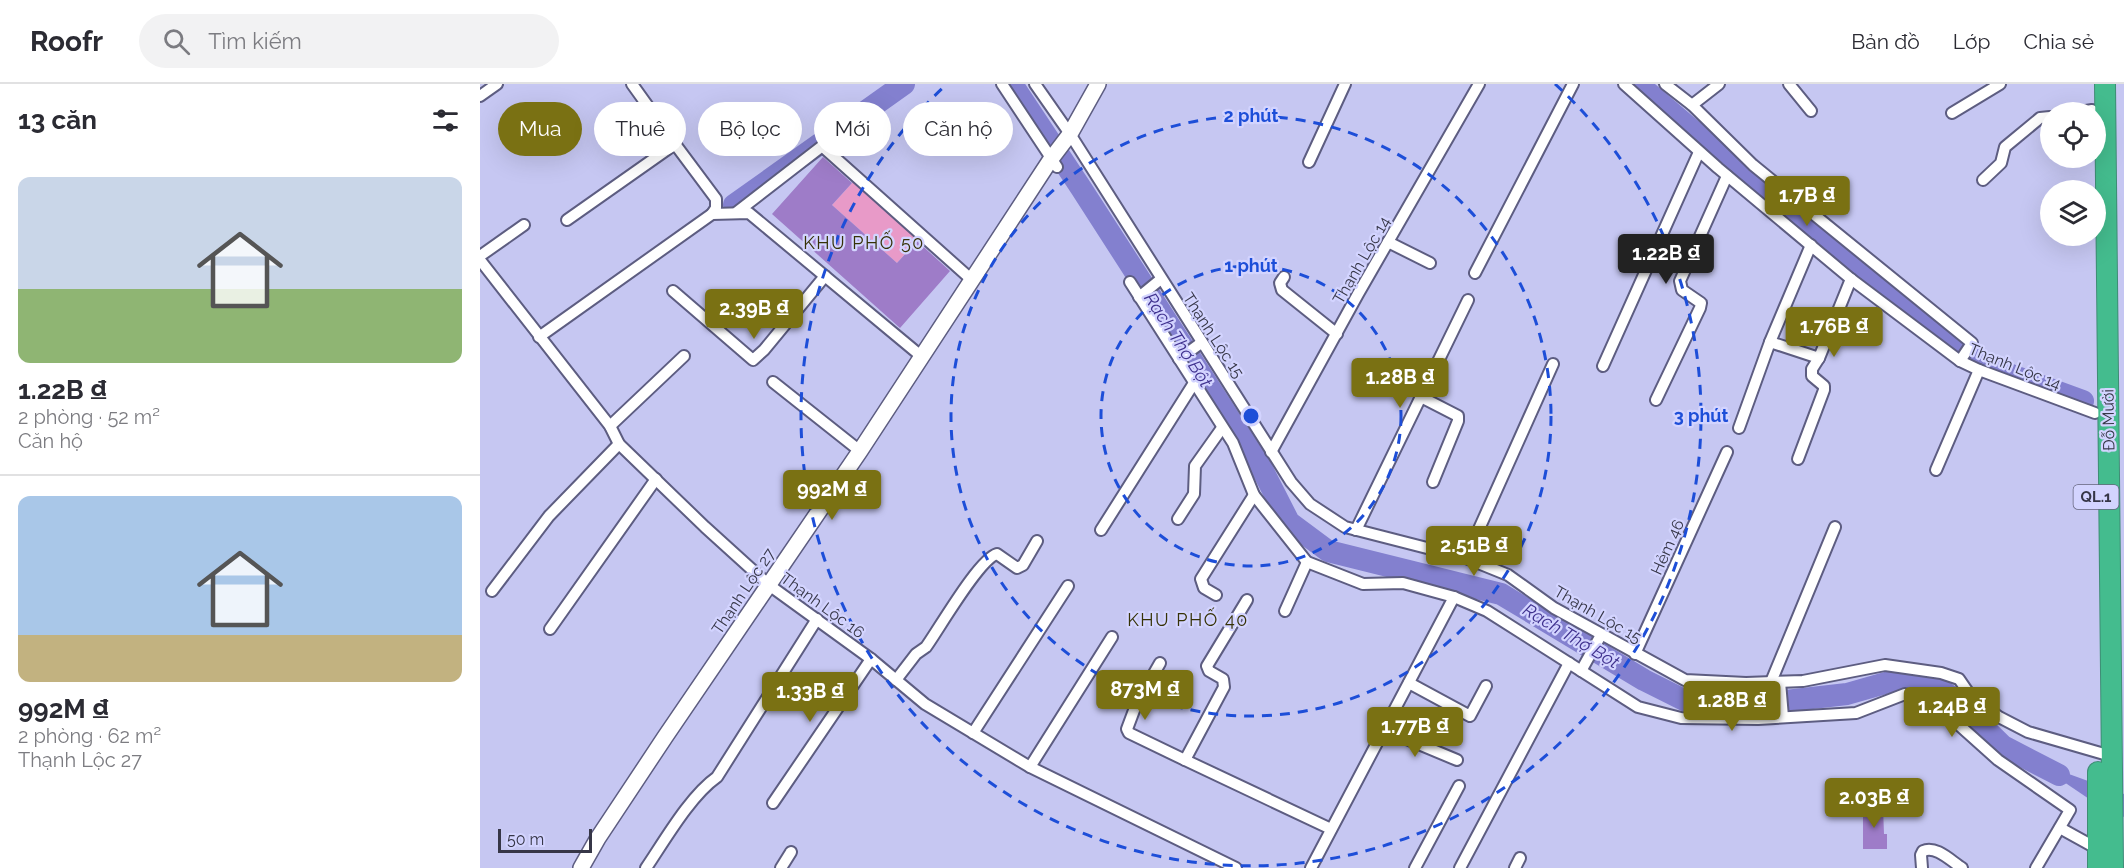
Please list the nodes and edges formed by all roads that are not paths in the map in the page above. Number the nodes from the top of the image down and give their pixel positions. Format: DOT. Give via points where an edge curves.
graph roads {
  1 [pos="497,84"];
  2 [pos="632,84"];
  3 [pos="1002,84"];
  4 [pos="1035,84"];
  5 [pos="1098,84"];
  6 [pos="1345,84"];
  7 [pos="1479,84"];
  8 [pos="1573,84"];
  9 [pos="1624,84"];
  10 [pos="1665,84"];
  11 [pos="1719,84"];
  12 [pos="1789,84"];
  13 [pos="2000,84"];
  14 [pos="2092,84"];
  15 [pos="2105,84"];
  16 [pos="480,96"];
  17 [pos="645,102"];
  18 [pos="2089,102"];
  19 [pos="1692,105"];
  20 [pos="1811,111"];
  21 [pos="1952,112"];
  22 [pos="2040,118"];
  23 [pos="1068,138"];
  24 [pos="1699,152"];
  25 [pos="658,156"];
  26 [pos="684,156"];
  27 [pos="1054,160"];
  28 [pos="1309,162"];
  29 [pos="1727,176"];
  30 [pos="1983,180"];
  31 [pos="737,212"];
  32 [pos="712,214"];
  33 [pos="567,220"];
  34 [pos="524,225"];
  35 [pos="1388,242"];
  36 [pos="1811,245"];
  37 [pos="2094,246"];
  38 [pos="480,258"];
  39 [pos="1430,262"];
  40 [pos="1474,273"];
  41 [pos="825,276"];
  42 [pos="1284,277"];
  43 [pos="1161,279"];
  44 [pos="1851,279"];
  45 [pos="972,280"];
  46 [pos="1130,282"];
  47 [pos="673,291"];
  48 [pos="1139,297"];
  49 [pos="1468,300"];
  50 [pos="1336,334"];
  51 [pos="539,337"];
  52 [pos="1770,342"];
  53 [pos="1202,343"];
  54 [pos="684,356"];
  55 [pos="921,356"];
  56 [pos="1819,358"];
  57 [pos="1179,359"];
  58 [pos="1960,361"];
  59 [pos="1553,364"];
  60 [pos="1603,366"];
  61 [pos="1979,370"];
  62 [pos="773,382"];
  63 [pos="1194,383"];
  64 [pos="1421,397"];
  65 [pos="1656,400"];
  66 [pos="2095,413"];
  67 [pos="610,426"];
  68 [pos="1222,428"];
  69 [pos="1739,428"];
  70 [pos="620,444"];
  71 [pos="860,451"];
  72 [pos="1271,452"];
  73 [pos="1727,452"];
  74 [pos="1798,459"];
  75 [pos="1936,470"];
  76 [pos="656,479"];
  77 [pos="1433,482"];
  78 [pos="1254,495"];
  79 [pos="1178,519"];
  80 [pos="1835,527"];
  81 [pos="1101,530"];
  82 [pos="1356,530"];
  83 [pos="1037,541"];
  84 [pos="1466,558"];
  85 [pos="1307,562"];
  86 [pos="770,585"];
  87 [pos="1068,586"];
  88 [pos="492,591"];
  89 [pos="1216,595"];
  90 [pos="1454,597"];
  91 [pos="1247,600"];
  92 [pos="1285,611"];
  93 [pos="817,620"];
  94 [pos="550,629"];
  95 [pos="1601,635"];
  96 [pos="1112,637"];
  97 [pos="1635,654"];
  98 [pos="871,659"];
  99 [pos="1160,663"];
  100 [pos="1569,663"];
  101 [pos="1581,671"];
  102 [pos="896,680"];
  103 [pos="1776,682"];
  104 [pos="1409,683"];
  105 [pos="1485,686"];
  106 [pos="1783,717"];
  107 [pos="1385,730"];
  108 [pos="973,733"];
  109 [pos="2103,756"];
  110 [pos="1185,760"];
  111 [pos="1456,760"];
  112 [pos="1030,767"];
  113 [pos="1459,786"];
  114 [pos="773,803"];
  115 [pos="2060,828"];
  116 [pos="1332,830"];
  117 [pos="791,852"];
  118 [pos="2103,852"];
  119 [pos="581,868"];
  120 [pos="646,868"];
  121 [pos="781,868"];
  122 [pos="1236,868"];
  123 [pos="1311,868"];
  124 [pos="1415,868"];
  125 [pos="1461,868"];
  126 [pos="1922,868"];
  127 [pos="1962,868"];
  128 [pos="2036,868"];
  129 [pos="2113,868"];
  1 -- 16 [label="street"];
  2 -- 17 [label="street"];
  3 -- 27 [label="street"];
  4 -- 23 [label="street, Thạnh Lộc 15"];
  5 -- 23 [label="street, Thạnh Lộc 27"];
  6 -- 28 [label="street"];
  7 -- 35 [label="street, Thạnh Lộc 14"];
  8 -- 40 [label="street"];
  9 -- 24 [label="street, Thạnh Lộc 14"];
  10 -- 19 [label="street, Thạnh Lộc 14"];
  11 -- 19 [label="street"];
  12 -- 20 [label="street"];
  13 -- 21 [label="street"];
  14 -- 18 [label="highway"];
  15 -- 109 [label="highway, Đỗ Mười / QL.1"];
  19 -- 58 [label="street, Thạnh Lộc 14" via="1753,165 1972,343"];
  22 -- 30 [label="street" via="2005,147 2001,163"];
  23 -- 27 [label="street, Thạnh Lộc 27"];
  23 -- 43 [label="street, Thạnh Lộc 15"];
  24 -- 29 [label="street, Thạnh Lộc 14"];
  24 -- 60 [label="street"];
  25 -- 33 [label="street"];
  26 -- 32 [label="street" via="716,199"];
  27 -- 45 [label="street, Thạnh Lộc 27"];
  29 -- 36 [label="street, Thạnh Lộc 14"];
  29 -- 65 [label="street" via="1680,281 1682,290 1701,303 1700,308"];
  31 -- 32 [label="street"];
  31 -- 41 [label="street" via="749,213"];
  31 -- 45 [label="street" via="824,147"];
  32 -- 51 [label="street"];
  34 -- 38 [label="street"];
  35 -- 39 [label="street"];
  35 -- 50 [label="street, Thạnh Lộc 14"];
  36 -- 44 [label="street, Thạnh Lộc 14"];
  36 -- 52 [label="street"];
  37 -- 66 [label="highway, Đỗ Mười / QL.1"];
  38 -- 51 [label="street, Thạnh Lộc 16"];
  41 -- 47 [label="street" via="752,360"];
  41 -- 55 [label="street"];
  42 -- 50 [label="street" via="1280,283 1282,290"];
  43 -- 48 [label="street"];
  43 -- 53 [label="street, Thạnh Lộc 15"];
  44 -- 56 [label="street"];
  44 -- 58 [label="street, Thạnh Lộc 14"];
  45 -- 55 [label="street, Thạnh Lộc 27"];
  46 -- 48 [label="street"];
  48 -- 57 [label="street"];
  49 -- 64 [label="street"];
  50 -- 72 [label="street, Thạnh Lộc 14"];
  51 -- 67 [label="street, Thạnh Lộc 16"];
  52 -- 56 [label="street"];
  52 -- 69 [label="street"];
  53 -- 57 [label="street"];
  53 -- 72 [label="street, Thạnh Lộc 15"];
  54 -- 67 [label="street"];
  55 -- 71 [label="street, Thạnh Lộc 27"];
  56 -- 74 [label="street" via="1812,376 1824,390"];
  57 -- 63 [label="street"];
  58 -- 61 [label="street, Thạnh Lộc 14"];
  59 -- 84 [label="street"];
  61 -- 66 [label="street, Thạnh Lộc 14"];
  61 -- 75 [label="street"];
  62 -- 71 [label="street"];
  63 -- 68 [label="street"];
  63 -- 81 [label="street"];
  64 -- 77 [label="street" via="1458,416"];
  64 -- 82 [label="street"];
  66 -- 109 [label="highway, Đỗ Mười / QL.1"];
  67 -- 70 [label="street, Thạnh Lộc 16"];
  68 -- 78 [label="street" via="1233,443"];
  68 -- 79 [label="street" via="1195,466 1194,494"];
  70 -- 76 [label="street, Thạnh Lộc 16"];
  70 -- 88 [label="street" via="549,516"];
  71 -- 86 [label="street, Thạnh Lộc 27"];
  72 -- 82 [label="street, Thạnh Lộc 15" via="1310,504"];
  73 -- 97 [label="street, Hẻm 46"];
  76 -- 86 [label="street, Thạnh Lộc 16"];
  76 -- 94 [label="street"];
  78 -- 85 [label="street"];
  78 -- 89 [label="street" via="1202,579 1204,588"];
  80 -- 103 [label="street"];
  82 -- 84 [label="street, Thạnh Lộc 15"];
  83 -- 102 [label="street" via="1023,565 1017,568 997,554 988,560 926,647"];
  84 -- 95 [label="street, Thạnh Lộc 15" via="1508,575"];
  85 -- 90 [label="street" via="1363,584 1403,583"];
  85 -- 92 [label="street"];
  86 -- 93 [label="street, Thạnh Lộc 16"];
  86 -- 119 [label="street, Thạnh Lộc 27" via="665,736"];
  87 -- 108 [label="street"];
  90 -- 100 [label="street" via="1487,611"];
  90 -- 104 [label="street"];
  91 -- 110 [label="street" via="1207,666 1223,679 1224,687"];
  93 -- 98 [label="street, Thạnh Lộc 16"];
  93 -- 120 [label="street" via="717,777 697,795"];
  95 -- 97 [label="street, Thạnh Lộc 15"];
  95 -- 101 [label="street"];
  96 -- 112 [label="street"];
  97 -- 103 [label="street, Thạnh Lộc 15" via="1684,680"];
  98 -- 102 [label="street, Thạnh Lộc 16"];
  98 -- 114 [label="street"];
  99 -- 110 [label="street" via="1126,729"];
  100 -- 101 [label="street"];
  100 -- 125 [label="street"];
  101 -- 106 [label="street" via="1638,707 1681,718"];
  102 -- 108 [label="street, Thạnh Lộc 16" via="925,704"];
  103 -- 106 [label="street"];
  103 -- 109 [label="street, Thạnh Lộc 15" via="1803,681 1885,665 1941,673 1959,679 1970,695 1992,712 2028,732"];
  104 -- 105 [label="street" via="1470,716"];
  104 -- 107 [label="street"];
  106 -- 115 [label="street" via="1856,713 1905,694 1940,708 1998,760 2070,810"];
  107 -- 111 [label="street"];
  107 -- 116 [label="street"];
  108 -- 112 [label="street, Thạnh Lộc 16"];
  109 -- 118 [label="highway, QL.1"];
  109 -- 118 [label="highway, QL.1" via="2099,822"];
  110 -- 116 [label="street"];
  112 -- 122 [label="street, Thạnh Lộc 16"];
  113 -- 124 [label="street"];
  115 -- 118 [label="street"];
  115 -- 128 [label="street"];
  116 -- 123 [label="street"];
  117 -- 121 [label="street"];
  118 -- 129 [label="highway, QL.1"];
  126 -- 127 [label="street" via="1923,850 1928,848"];
}
